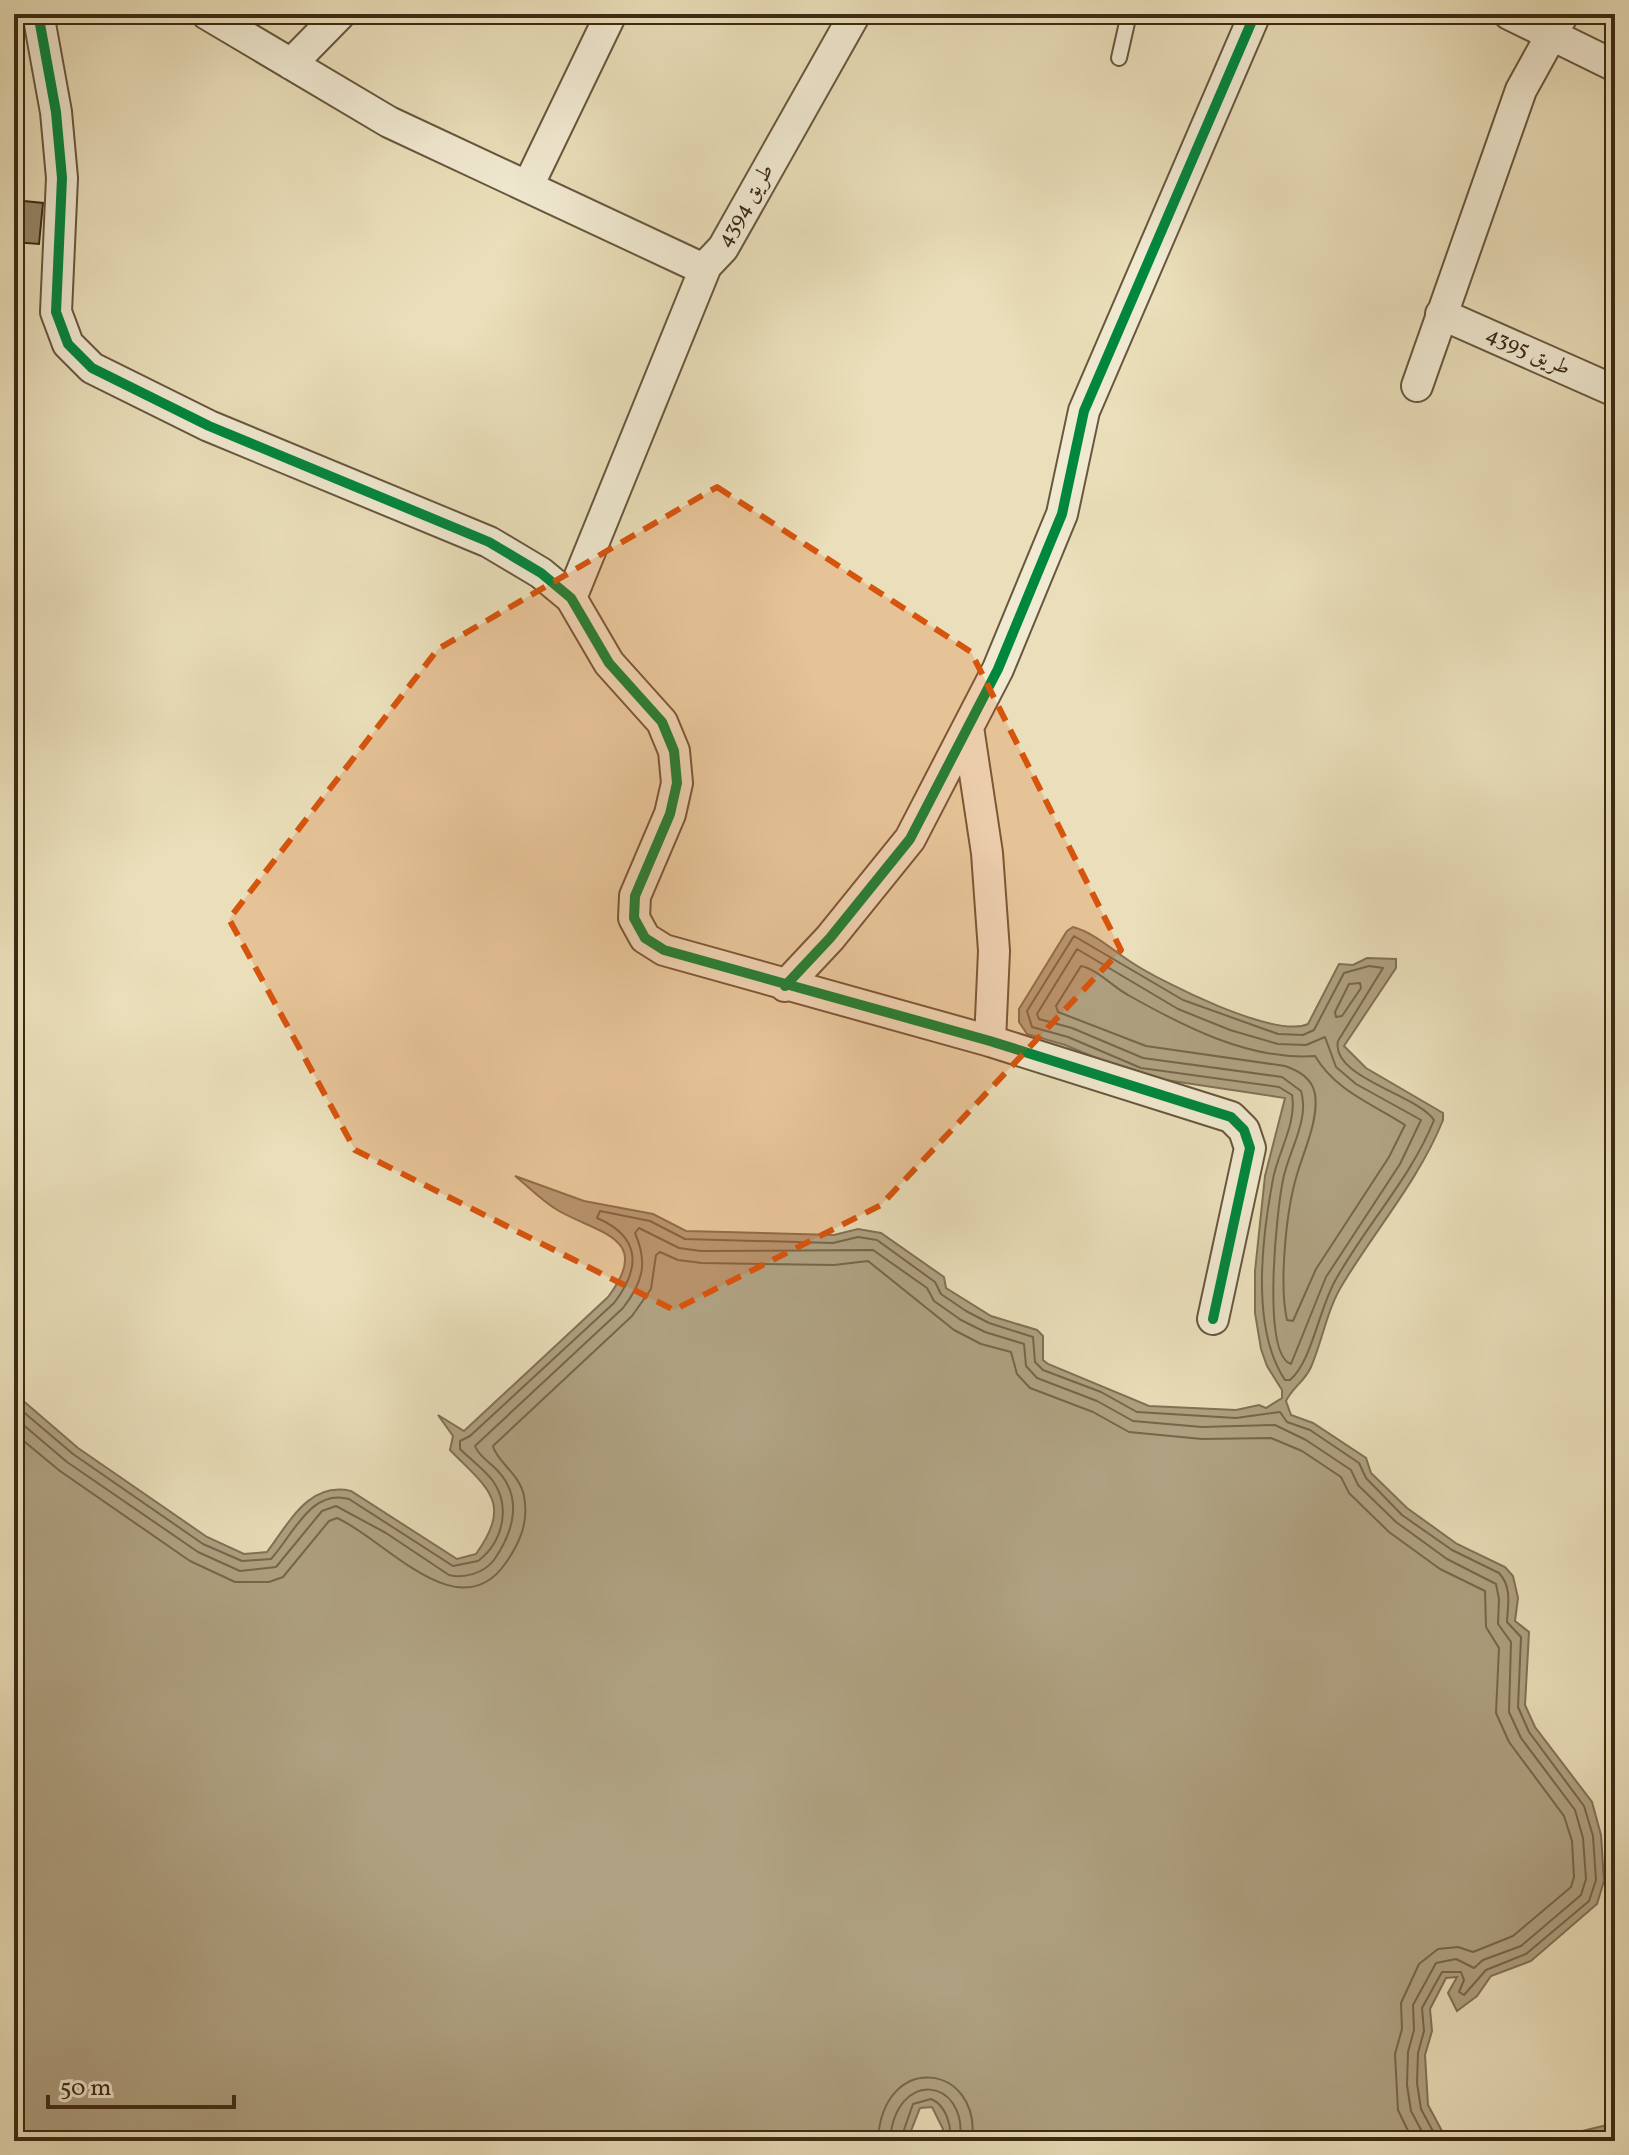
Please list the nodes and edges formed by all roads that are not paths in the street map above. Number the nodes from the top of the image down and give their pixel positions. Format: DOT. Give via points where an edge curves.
graph roads {
  1 [pos="207,14"];
  2 [pos="340,14"];
  3 [pos="611,14"];
  4 [pos="855,14"];
  5 [pos="1129,14"];
  6 [pos="1255,14"];
  7 [pos="1509,14"];
  8 [pos="40,24"];
  9 [pos="1556,25"];
  10 [pos="1119,58"];
  11 [pos="291,64"];
  12 [pos="1615,66"];
  13 [pos="528,186"];
  14 [pos="706,266"];
  15 [pos="1441,314"];
  16 [pos="1417,386"];
  17 [pos="1615,391"];
  18 [pos="571,598"];
  19 [pos="968,727"];
  20 [pos="785,986"];
  21 [pos="990,1041"];
  22 [pos="1213,1319"];
  1 -- 11 [label="street, طريق 4394"];
  2 -- 11 [label="street"];
  3 -- 13 [label="street"];
  4 -- 14 [label="street, طريق 4394" via="723,248"];
  5 -- 10 [label="lane"];
  6 -- 19 [label="street" via="1084,411 1062,514 998,669"];
  7 -- 9 [label="street"];
  8 -- 18 [label="street" via="62,178 56,312 79,357 209,426 489,542"];
  9 -- 12 [label="street"];
  9 -- 15 [label="street" via="1521,90"];
  11 -- 13 [label="street, طريق 4394" via="389,122"];
  13 -- 14 [label="street, طريق 4394" via="687,264"];
  14 -- 18 [label="street"];
  15 -- 16 [label="street"];
  15 -- 17 [label="street, طريق 4395"];
  18 -- 20 [label="street" via="609,663 662,722 674,751 677,783 670,814 635,896 634,918 645,938 664,950"];
  19 -- 20 [label="street" via="910,839"];
  19 -- 21 [label="street" via="994,951"];
  20 -- 21 [label="street"];
  21 -- 22 [label="street" via="1214,1109 1244,1130 1248,1164"];
}
